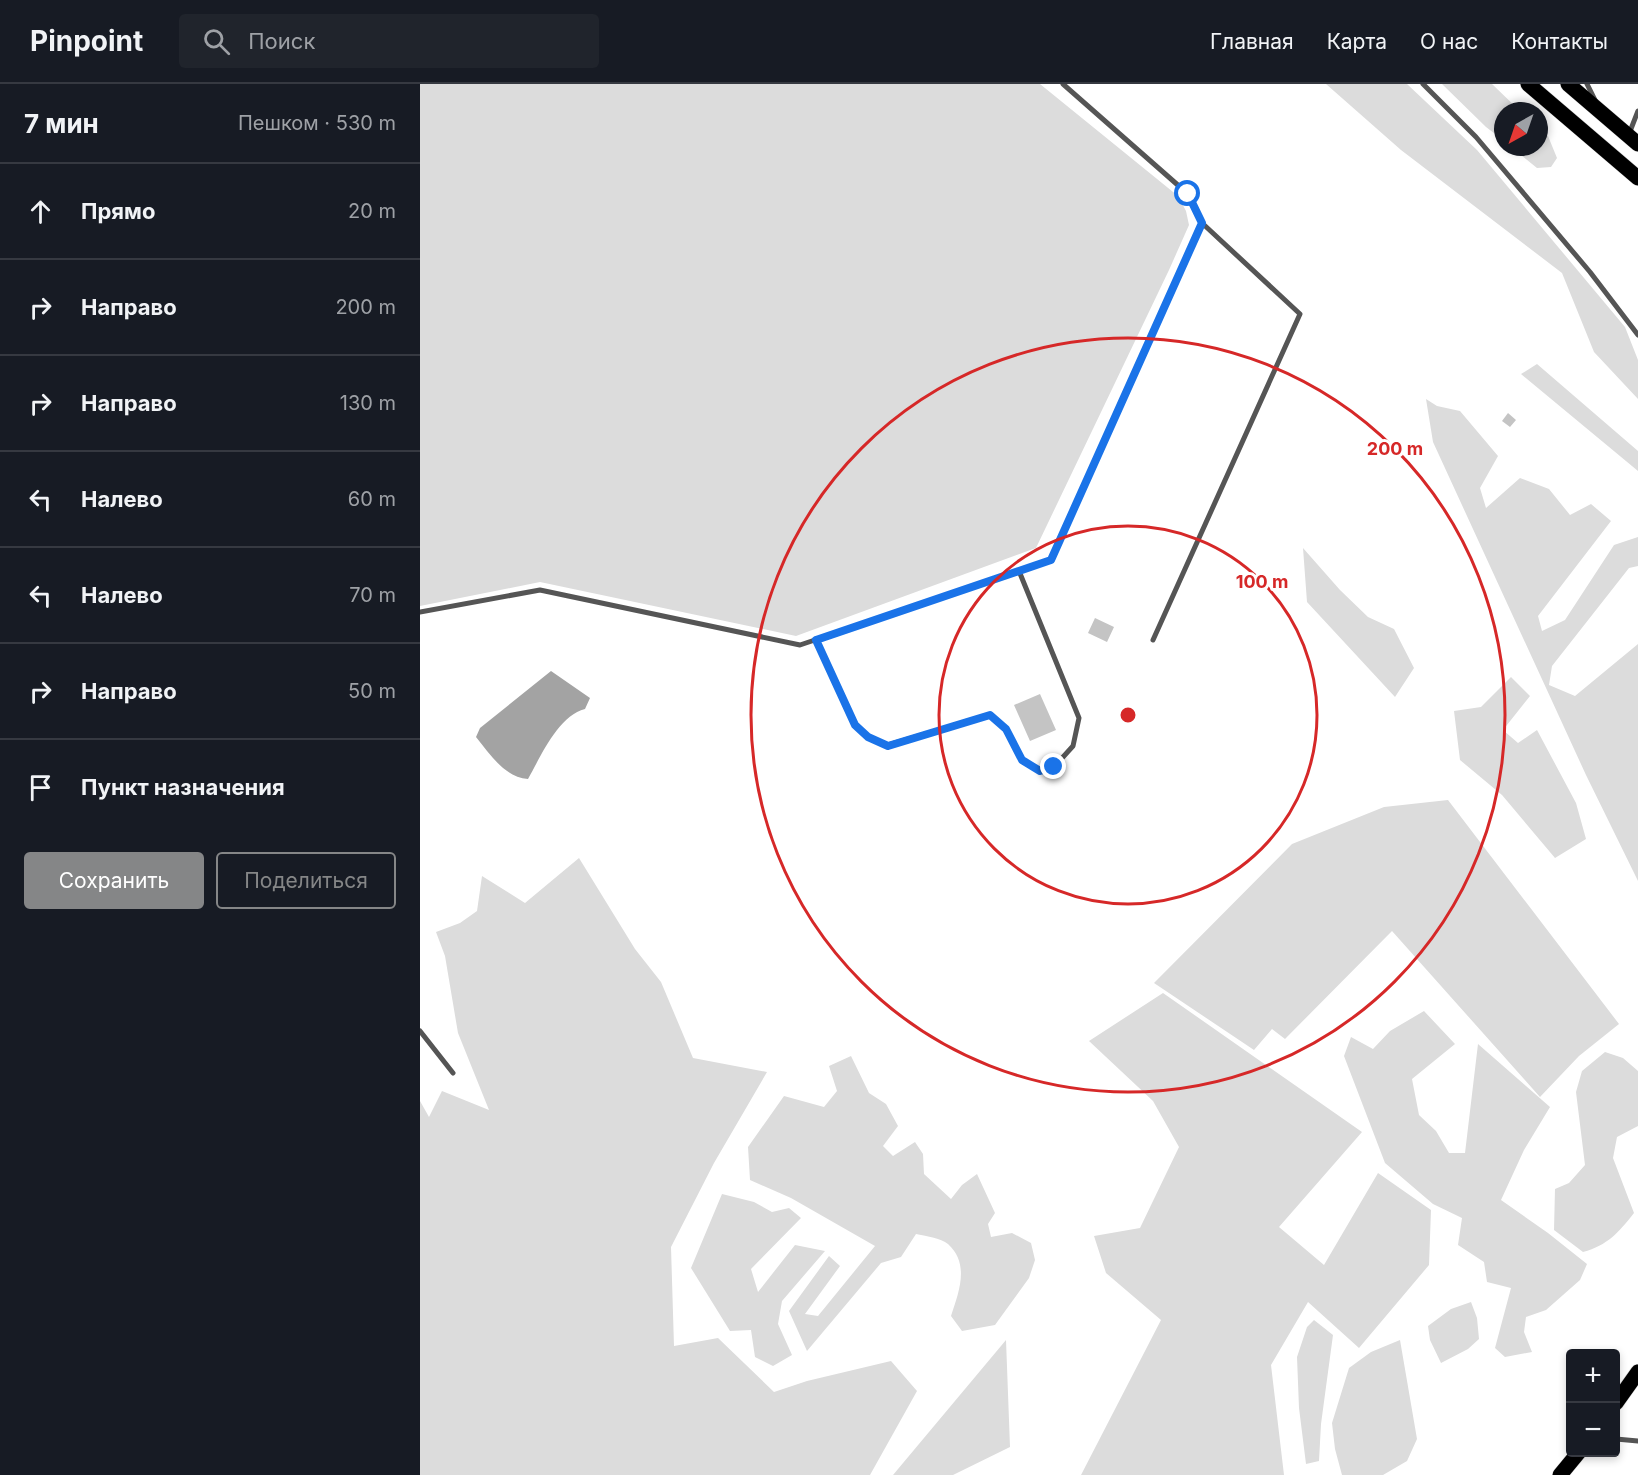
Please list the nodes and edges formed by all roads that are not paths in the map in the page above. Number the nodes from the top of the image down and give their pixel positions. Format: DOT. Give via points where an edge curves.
graph roads {
  1 [pos="1063,84"];
  2 [pos="1423,84"];
  3 [pos="1528,84"];
  4 [pos="1569,84"];
  5 [pos="1587,84"];
  6 [pos="1638,111"];
  7 [pos="1601,112"];
  8 [pos="1633,140"];
  9 [pos="1638,178"];
  10 [pos="1202,223"];
  11 [pos="1638,335"];
  12 [pos="1019,571"];
  13 [pos="420,612"];
  14 [pos="816,640"];
  15 [pos="1153,640"];
  16 [pos="420,1031"];
  17 [pos="453,1073"];
  18 [pos="1638,1372"];
  19 [pos="1620,1397"];
  20 [pos="1620,1439"];
  21 [pos="1638,1441"];
  22 [pos="1575,1457"];
  23 [pos="1560,1475"];
  1 -- 10 [label="lane" via="1188,194"];
  2 -- 11 [label="lane" via="1476,137"];
  3 -- 9 [label="main road"];
  4 -- 7 [label="main road"];
  5 -- 7 [label="lane"];
  6 -- 8 [label="lane"];
  7 -- 8 [label="main road"];
  10 -- 12 [label="lane" via="1051,560"];
  10 -- 15 [label="lane" via="1300,314"];
  12 -- 14 [label="lane"];
  12 -- 14 [label="lane" via="1080,718 1073,746 1054,767 1040,771 1022,760 1006,729 990,715 888,746 868,737 855,725"];
  13 -- 14 [label="lane" via="540,590 800,645"];
  16 -- 17 [label="lane"];
  18 -- 19 [label="main road"];
  20 -- 21 [label="lane"];
  22 -- 23 [label="main road"];
}
